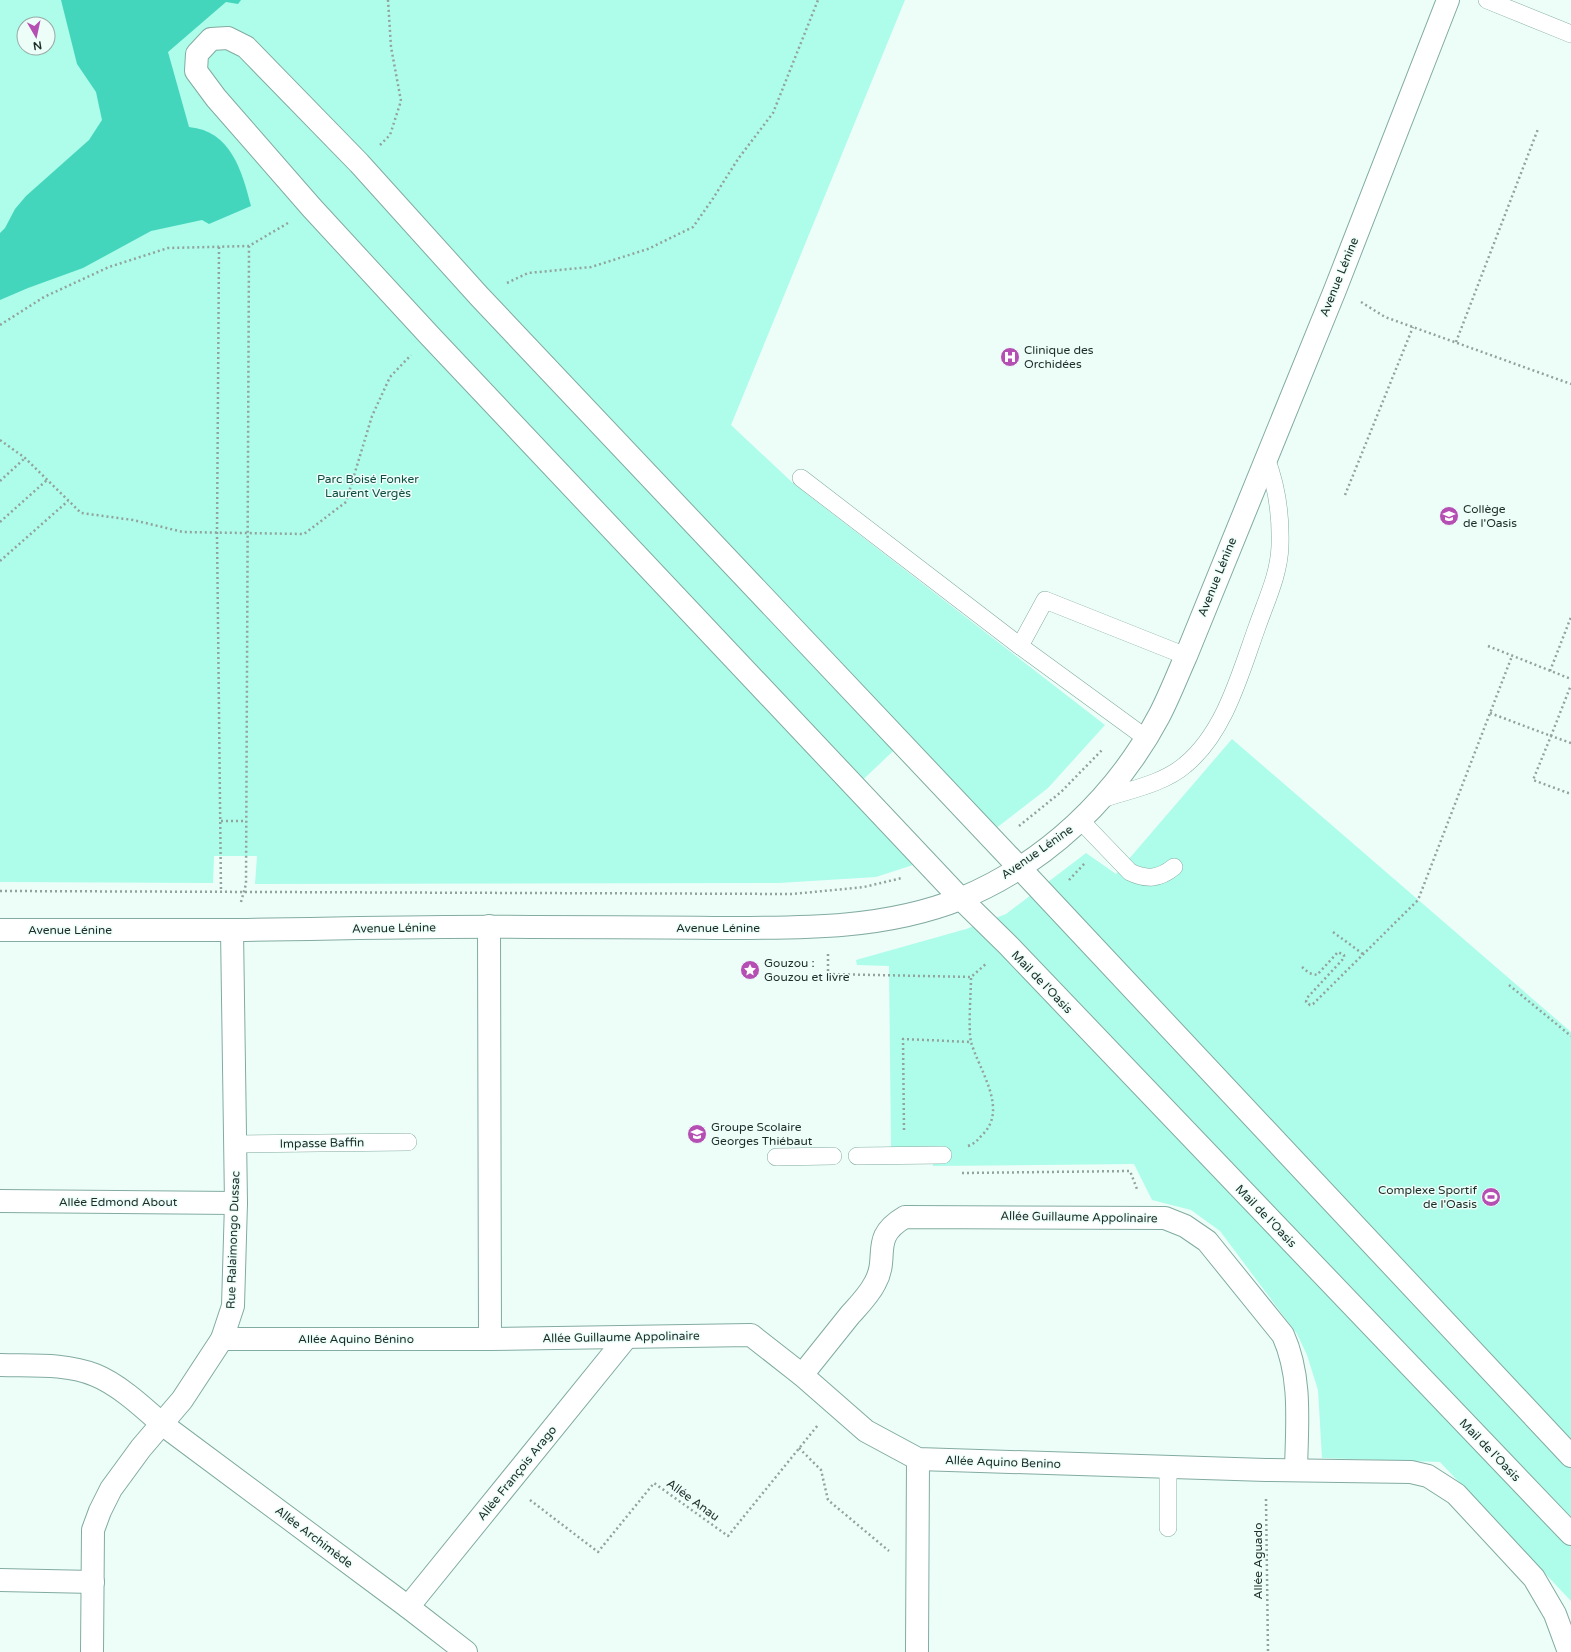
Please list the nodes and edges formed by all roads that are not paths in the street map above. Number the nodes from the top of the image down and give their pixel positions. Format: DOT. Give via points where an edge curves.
graph roads {
  1 [pos="1448,0"];
  2 [pos="1487,0"];
  3 [pos="1516,5"];
  4 [pos="1571,34"];
  5 [pos="1266,458"];
  6 [pos="802,478"];
  7 [pos="1020,646"];
  8 [pos="1186,656"];
  9 [pos="1146,738"];
  10 [pos="1102,799"];
  11 [pos="1081,821"];
  12 [pos="1174,867"];
  13 [pos="1020,868"];
  14 [pos="960,898"];
  15 [pos="489,926"];
  16 [pos="0,930"];
  17 [pos="232,930"];
  18 [pos="408,1142"];
  19 [pos="235,1144"];
  20 [pos="943,1155"];
  21 [pos="833,1156"];
  22 [pos="857,1156"];
  23 [pos="776,1157"];
  24 [pos="0,1201"];
  25 [pos="236,1203"];
  26 [pos="752,1334"];
  27 [pos="626,1338"];
  28 [pos="222,1339"];
  29 [pos="490,1339"];
  30 [pos="0,1365"];
  31 [pos="802,1375"];
  32 [pos="162,1424"];
  33 [pos="1571,1456"];
  34 [pos="918,1459"];
  35 [pos="1168,1467"];
  36 [pos="1296,1470"];
  37 [pos="1168,1528"];
  38 [pos="1571,1534"];
  39 [pos="0,1580"];
  40 [pos="93,1582"];
  41 [pos="408,1607"];
  42 [pos="92,1652"];
  43 [pos="466,1652"];
  44 [pos="917,1652"];
  45 [pos="1569,1652"];
  1 -- 5 [label="street, Avenue Lénine" via="1335,290"];
  2 -- 3 [label="lane"];
  3 -- 4 [label="lane"];
  5 -- 8 [label="street, Avenue Lénine"];
  5 -- 10 [label="lane" via="1274,480 1279,511 1280,547 1276,574 1230,703 1205,744 1185,766 1159,781"];
  6 -- 7 [label="lane"];
  7 -- 8 [label="lane" via="1045,600"];
  7 -- 9 [label="lane"];
  8 -- 9 [label="street, Avenue Lénine"];
  9 -- 10 [label="street, Avenue Lénine"];
  10 -- 11 [label="street, Avenue Lénine"];
  11 -- 12 [label="lane" via="1130,872 1140,877 1158,877"];
  11 -- 13 [label="street, Avenue Lénine"];
  13 -- 14 [label="street, Avenue Lénine"];
  13 -- 14 [label="street, Mail de l'Oasis" via="479,296 359,163 246,47 228,38 211,39 197,54 196,71 216,98 312,208 430,336"];
  13 -- 33 [label="street"];
  14 -- 15 [label="street, Avenue Lénine" via="899,917 845,925 780,928"];
  14 -- 38 [label="street, Mail de l'Oasis" via="1008,945"];
  15 -- 17 [label="street, Avenue Lénine"];
  15 -- 29 [label="street"];
  16 -- 17 [label="street, Avenue Lénine"];
  17 -- 19 [label="street, Rue Ralaimongo Dussac"];
  18 -- 19 [label="lane, Impasse Baffin"];
  19 -- 25 [label="street, Rue Ralaimongo Dussac"];
  20 -- 22 [label="lane"];
  21 -- 23 [label="lane"];
  24 -- 25 [label="street, Allée Edmond About"];
  25 -- 28 [label="street, Rue Ralaimongo Dussac" via="233,1306"];
  26 -- 27 [label="street, Allée Guillaume Appolinaire"];
  26 -- 31 [label="street, Allée Aquino Benino"];
  27 -- 29 [label="street, Allée Guillaume Appolinaire"];
  27 -- 41 [label="street, Allée François Arago"];
  28 -- 29 [label="street, Allée Aquino Bénino"];
  28 -- 32 [label="street, Rue Ralaimongo Dussac" via="182,1400"];
  30 -- 32 [label="street, Allée Archimède" via="58,1366 96,1375 138,1403"];
  31 -- 34 [label="street, Allée Aquino Benino" via="866,1431"];
  31 -- 36 [label="street, Allée Guillaume Appolinaire" via="875,1282 881,1264 881,1245 886,1234 895,1223 905,1218 1165,1218 1185,1226 1207,1241 1283,1335 1290,1350 1297,1395"];
  32 -- 40 [label="street, Rue Ralaimongo Dussac" via="111,1489 100,1511 93,1530"];
  32 -- 41 [label="street, Allée Archimède"];
  34 -- 35 [label="street, Allée Aquino Benino"];
  34 -- 44 [label="street"];
  35 -- 36 [label="street, Allée Aquino Benino"];
  35 -- 37 [label="lane"];
  36 -- 45 [label="street, Allée Aquino Benino" via="1411,1472 1428,1476 1443,1484 1456,1494 1534,1578 1556,1614"];
  39 -- 40 [label="street"];
  40 -- 42 [label="street, Rue Ralaimongo Dussac"];
  41 -- 43 [label="street, Allée Archimède"];
}
